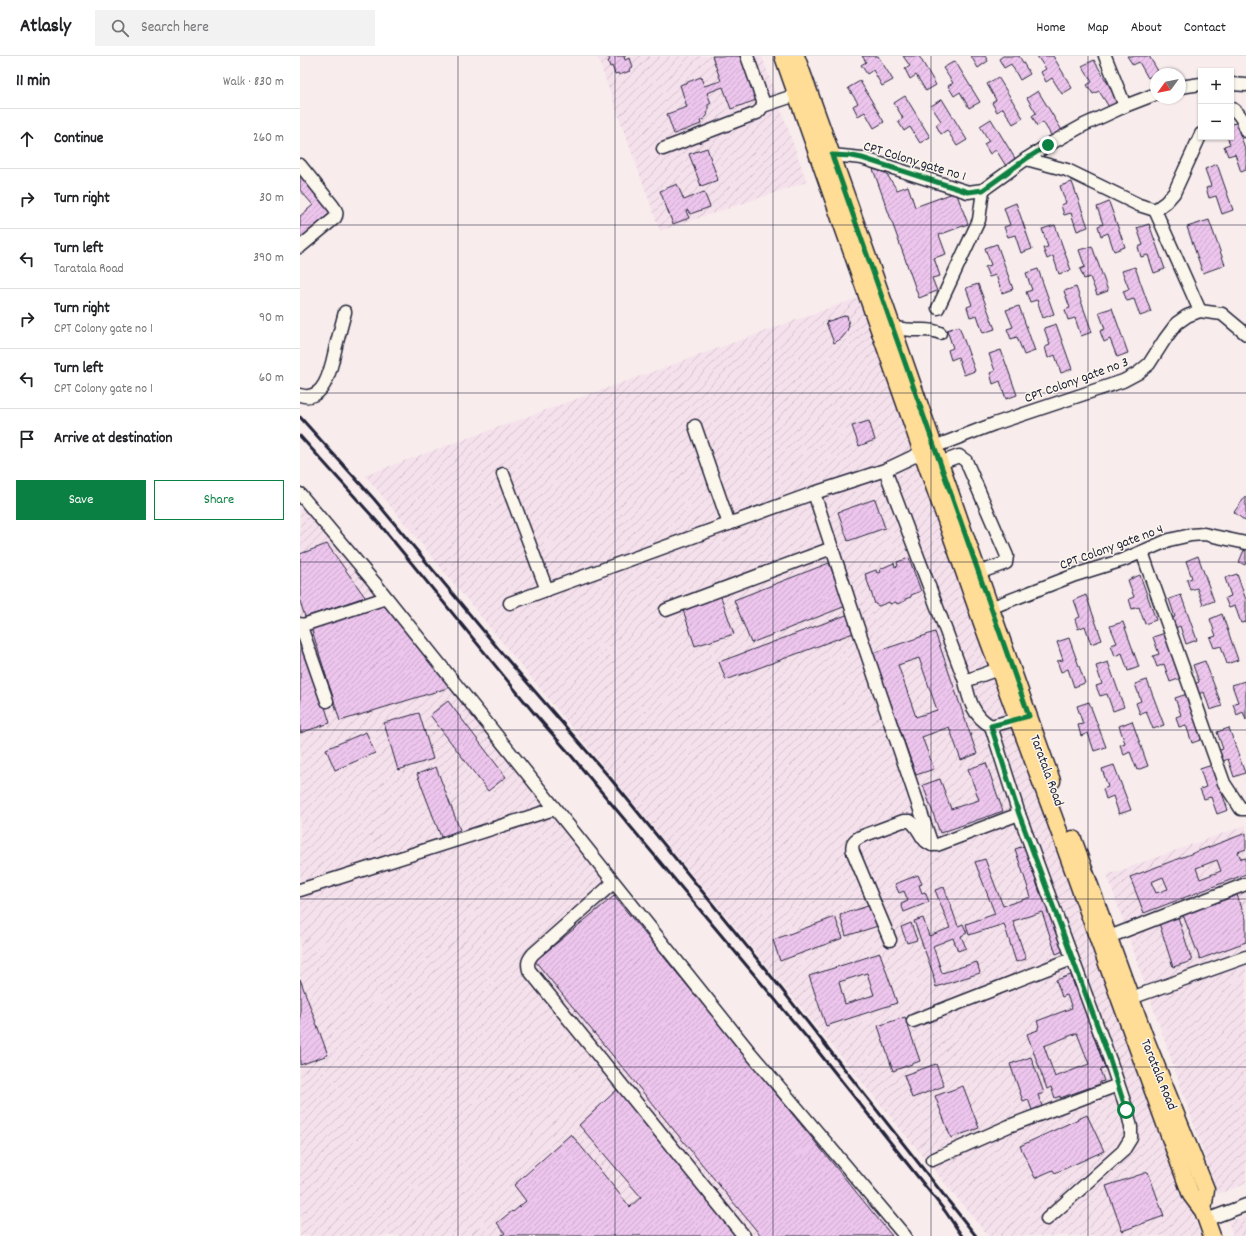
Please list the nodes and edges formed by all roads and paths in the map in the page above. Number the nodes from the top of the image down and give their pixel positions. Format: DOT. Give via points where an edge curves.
graph roads {
  1 [pos="747,56"];
  2 [pos="783,56"];
  3 [pos="796,56"];
  4 [pos="1105,56"];
  5 [pos="1198,84"];
  6 [pos="1234,84"];
  7 [pos="1186,85"];
  8 [pos="1246,85"];
  9 [pos="796,95"];
  10 [pos="1150,96"];
  11 [pos="763,106"];
  12 [pos="1125,106"];
  13 [pos="1234,110"];
  14 [pos="1246,131"];
  15 [pos="1198,140"];
  16 [pos="824,147"];
  17 [pos="663,149"];
  18 [pos="1026,159"];
  19 [pos="300,165"];
  20 [pos="983,190"];
  21 [pos="1156,210"];
  22 [pos="300,247"];
  23 [pos="938,308"];
  24 [pos="1200,311"];
  25 [pos="344,312"];
  26 [pos="893,328"];
  27 [pos="940,332"];
  28 [pos="1246,334"];
  29 [pos="300,395"];
  30 [pos="695,426"];
  31 [pos="928,450"];
  32 [pos="940,463"];
  33 [pos="885,470"];
  34 [pos="503,474"];
  35 [pos="814,493"];
  36 [pos="300,494"];
  37 [pos="729,524"];
  38 [pos="1246,543"];
  39 [pos="832,548"];
  40 [pos="1142,552"];
  41 [pos="978,573"];
  42 [pos="547,590"];
  43 [pos="386,598"];
  44 [pos="510,603"];
  45 [pos="990,608"];
  46 [pos="666,610"];
  47 [pos="300,625"];
  48 [pos="1005,667"];
  49 [pos="965,681"];
  50 [pos="327,701"];
  51 [pos="1023,718"];
  52 [pos="991,726"];
  53 [pos="554,809"];
  54 [pos="1246,809"];
  55 [pos="1019,814"];
  56 [pos="932,845"];
  57 [pos="613,883"];
  58 [pos="1246,884"];
  59 [pos="300,890"];
  60 [pos="1109,937"];
  61 [pos="890,940"];
  62 [pos="1246,957"];
  63 [pos="1072,959"];
  64 [pos="1131,998"];
  65 [pos="913,1021"];
  66 [pos="1118,1085"];
  67 [pos="932,1160"];
  68 [pos="1246,1205"];
  69 [pos="1205,1215"];
  70 [pos="1047,1219"];
  71 [pos="744,1236"];
  72 [pos="905,1236"];
  73 [pos="1212,1236"];
  1 -- 11 [label="street"];
  2 -- 9 [label="main road"];
  3 -- 16 [label="main road"];
  4 -- 12 [label="street"];
  5 -- 7 [label="street"];
  6 -- 8 [label="street"];
  9 -- 11 [label="street"];
  9 -- 16 [label="main road"];
  10 -- 12 [label="street, CPT Colony gate no 1"];
  11 -- 17 [label="street" via="757,113"];
  12 -- 18 [label="street, CPT Colony gate no 1" via="1084,125"];
  13 -- 14 [label="street" via="1243,119"];
  15 -- 21 [label="street" via="1174,193"];
  16 -- 20 [label="street, CPT Colony gate no 1" via="968,192"];
  16 -- 26 [label="main road"];
  16 -- 31 [label="main road"];
  18 -- 20 [label="street, CPT Colony gate no 1"];
  18 -- 21 [label="street" via="1067,170 1139,205"];
  19 -- 22 [label="street" via="333,206 337,215"];
  20 -- 23 [label="street" via="979,220"];
  21 -- 24 [label="street"];
  24 -- 28 [label="street" via="1222,314"];
  24 -- 31 [label="street, CPT Colony gate no 3" via="1177,323 1149,364 1124,381 994,424"];
  25 -- 29 [label="street" via="329,376 319,391 312,396"];
  26 -- 27 [label="street"];
  26 -- 31 [label="main road"];
  30 -- 37 [label="street"];
  31 -- 32 [label="main road"];
  31 -- 33 [label="street, CPT Colony gate no 3"];
  31 -- 48 [label="main road"];
  32 -- 41 [label="main road"];
  32 -- 41 [label="street" via="959,456 966,461 1007,556 1006,563"];
  33 -- 35 [label="street, CPT Colony gate no 3"];
  33 -- 49 [label="street"];
  34 -- 42 [label="street"];
  35 -- 37 [label="street, CPT Colony gate no 3"];
  35 -- 39 [label="street"];
  36 -- 43 [label="street"];
  37 -- 42 [label="street, CPT Colony gate no 3"];
  38 -- 40 [label="street, CPT Colony gate no 4" via="1204,534 1191,534"];
  39 -- 46 [label="street"];
  39 -- 56 [label="street"];
  40 -- 45 [label="street, CPT Colony gate no 4"];
  40 -- 54 [label="street" via="1224,783 1241,809"];
  41 -- 45 [label="main road"];
  42 -- 44 [label="street, CPT Colony gate no 3"];
  43 -- 47 [label="street"];
  43 -- 53 [label="street"];
  45 -- 48 [label="main road"];
  47 -- 50 [label="street"];
  48 -- 49 [label="street"];
  48 -- 51 [label="main road"];
  49 -- 52 [label="street" via="972,707 978,716"];
  51 -- 52 [label="street"];
  51 -- 60 [label="main road, Taratala Road"];
  51 -- 69 [label="main road" via="1182,1171 1191,1195"];
  52 -- 55 [label="street"];
  53 -- 57 [label="street"];
  53 -- 59 [label="street"];
  55 -- 56 [label="street" via="944,843"];
  55 -- 63 [label="street"];
  56 -- 61 [label="street" via="927,843 910,821 853,841 853,852"];
  57 -- 71 [label="street" via="533,954 529,959 529,970"];
  57 -- 72 [label="street" via="748,1050"];
  58 -- 60 [label="street"];
  60 -- 64 [label="main road, Taratala Road"];
  62 -- 64 [label="street"];
  63 -- 65 [label="street"];
  63 -- 66 [label="street"];
  64 -- 69 [label="main road, Taratala Road" via="1206,1189"];
  66 -- 67 [label="street" via="1009,1126"];
  66 -- 70 [label="street" via="1131,1127 1128,1144"];
  68 -- 69 [label="street"];
  69 -- 73 [label="main road"];
}
